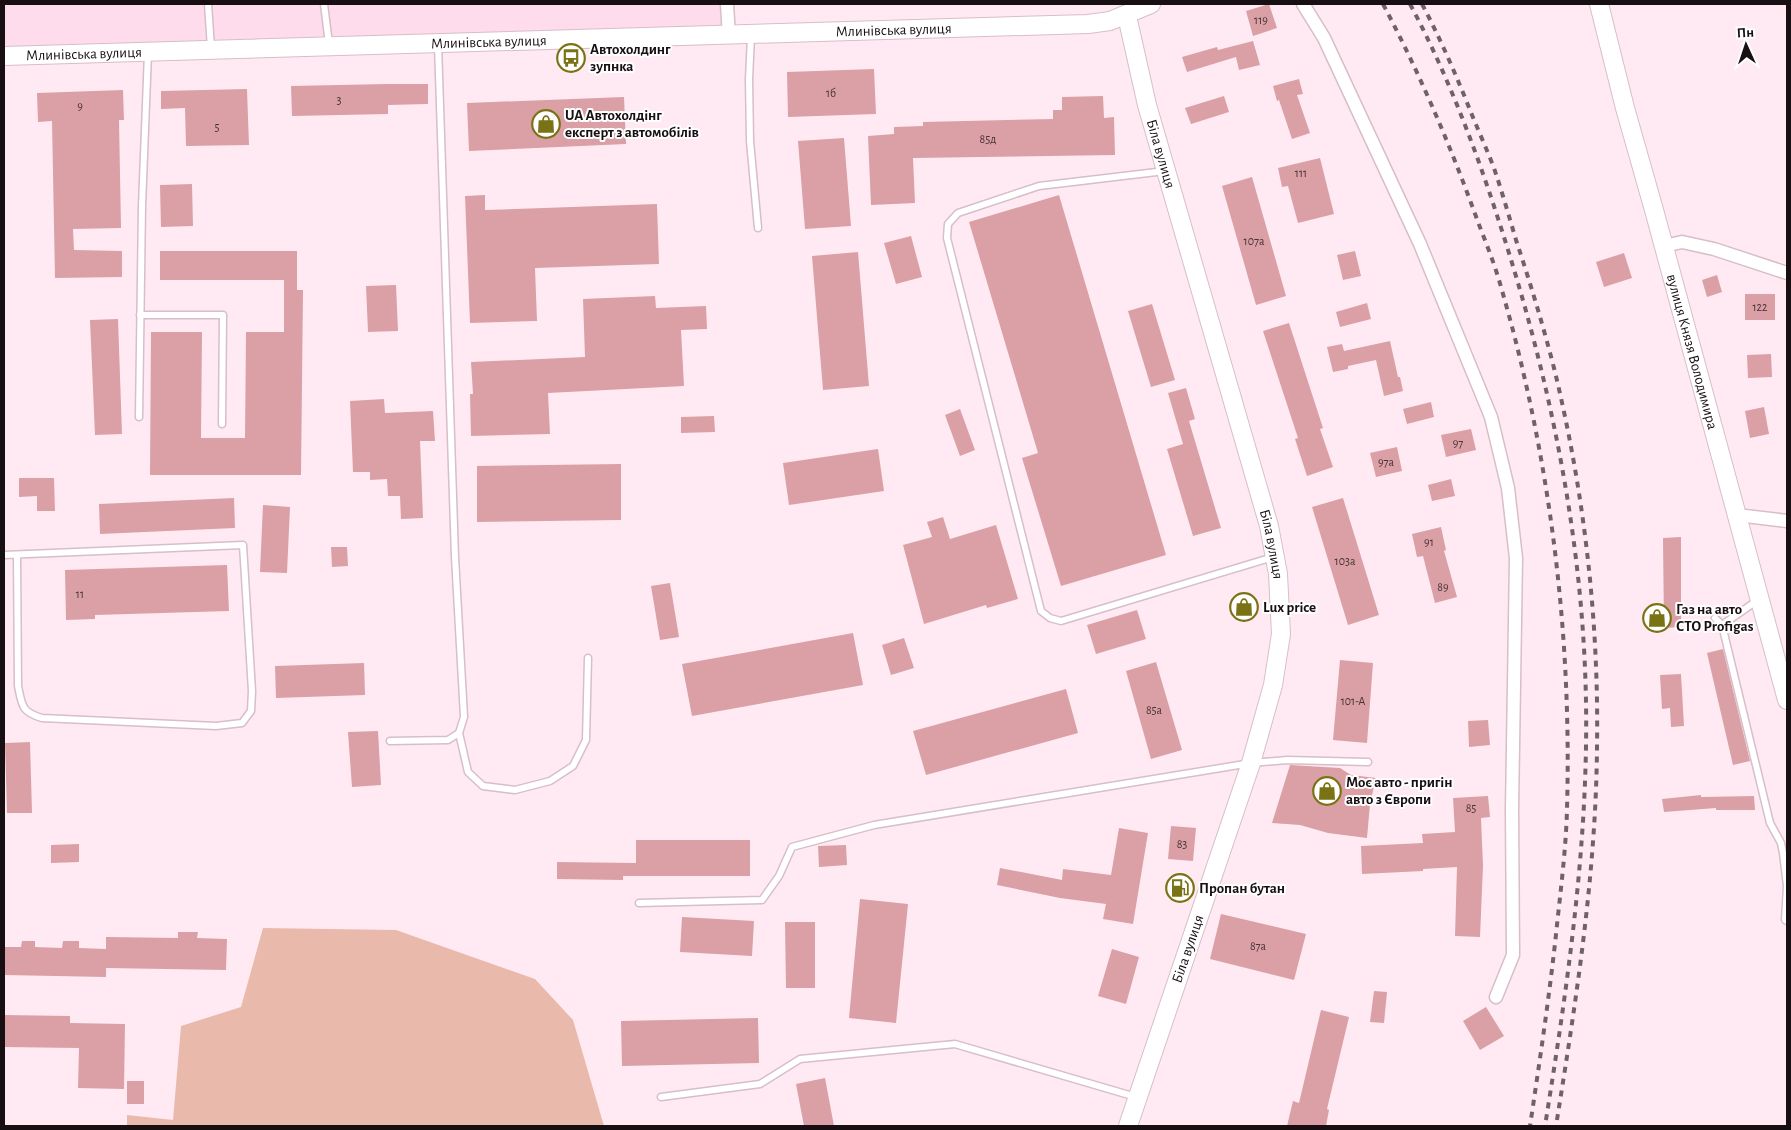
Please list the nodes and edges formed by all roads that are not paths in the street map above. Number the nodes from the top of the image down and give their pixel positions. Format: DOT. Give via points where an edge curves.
graph roads {
  1 [pos="208,4"];
  2 [pos="324,4"];
  3 [pos="727,4"];
  4 [pos="1151,4"];
  5 [pos="1303,4"];
  6 [pos="1599,4"];
  7 [pos="1127,16"];
  8 [pos="751,34"];
  9 [pos="729,36"];
  10 [pos="438,43"];
  11 [pos="329,45"];
  12 [pos="211,49"];
  13 [pos="148,52"];
  14 [pos="4,56"];
  15 [pos="1167,171"];
  16 [pos="758,228"];
  17 [pos="1664,246"];
  18 [pos="1787,273"];
  19 [pos="140,315"];
  20 [pos="138,417"];
  21 [pos="222,424"];
  22 [pos="1737,515"];
  23 [pos="1787,521"];
  24 [pos="4,555"];
  25 [pos="17,555"];
  26 [pos="1275,557"];
  27 [pos="1760,599"];
  28 [pos="1715,618"];
  29 [pos="1722,625"];
  30 [pos="588,658"];
  31 [pos="1787,700"];
  32 [pos="459,733"];
  33 [pos="390,741"];
  34 [pos="1368,762"];
  35 [pos="1251,763"];
  36 [pos="639,903"];
  37 [pos="1787,921"];
  38 [pos="1496,997"];
  39 [pos="661,1097"];
  40 [pos="1137,1097"];
  41 [pos="1128,1126"];
  1 -- 12 [label="lane"];
  2 -- 11 [label="lane"];
  3 -- 9 [label="street"];
  4 -- 7 [label="main road, Млинівська вулиця"];
  5 -- 38 [label="street" via="1324,38 1420,244 1491,417 1508,488 1516,558 1513,956"];
  6 -- 17 [label="main road, вулиця Князя Володимира"];
  7 -- 8 [label="main road, Млинівська вулиця" via="1088,24"];
  7 -- 15 [label="main road, Біла вулиця" via="1147,105"];
  8 -- 9 [label="main road, Млинівська вулиця"];
  8 -- 16 [label="lane" via="750,141"];
  9 -- 10 [label="main road, Млинівська вулиця"];
  10 -- 11 [label="main road, Млинівська вулиця"];
  10 -- 32 [label="lane" via="455,557 464,718"];
  11 -- 12 [label="main road, Млинівська вулиця"];
  12 -- 13 [label="main road, Млинівська вулиця"];
  13 -- 14 [label="main road, Млинівська вулиця"];
  13 -- 19 [label="lane"];
  15 -- 26 [label="main road, Біла вулиця"];
  15 -- 26 [label="lane" via="1039,186 958,213 948,224 947,238 1042,611 1050,618 1062,621"];
  17 -- 18 [label="street" via="1682,242 1714,249"];
  17 -- 22 [label="main road, вулиця Князя Володимира"];
  19 -- 20 [label="lane"];
  19 -- 21 [label="lane" via="223,315"];
  22 -- 23 [label="street"];
  22 -- 27 [label="main road, вулиця Князя Володимира"];
  24 -- 25 [label="lane"];
  25 -- 25 [label="lane" via="18,686 23,707 31,715 216,726 242,723 251,711 243,545"];
  26 -- 35 [label="main road, Біла вулиця" via="1280,634 1273,685"];
  27 -- 29 [label="lane"];
  27 -- 31 [label="main road, вулиця Князя Володимира"];
  28 -- 29 [label="lane"];
  29 -- 37 [label="lane" via="1770,823 1781,843 1787,886"];
  30 -- 32 [label="lane" via="586,740 573,766 550,781 514,790 483,786 468,772"];
  32 -- 33 [label="lane" via="448,740"];
  34 -- 35 [label="lane" via="1287,760"];
  35 -- 36 [label="lane" via="874,824 792,847 779,876 762,900"];
  35 -- 40 [label="main road, Біла вулиця"];
  39 -- 40 [label="lane" via="760,1084 800,1059 955,1044"];
  40 -- 41 [label="main road, Біла вулиця"];
}
